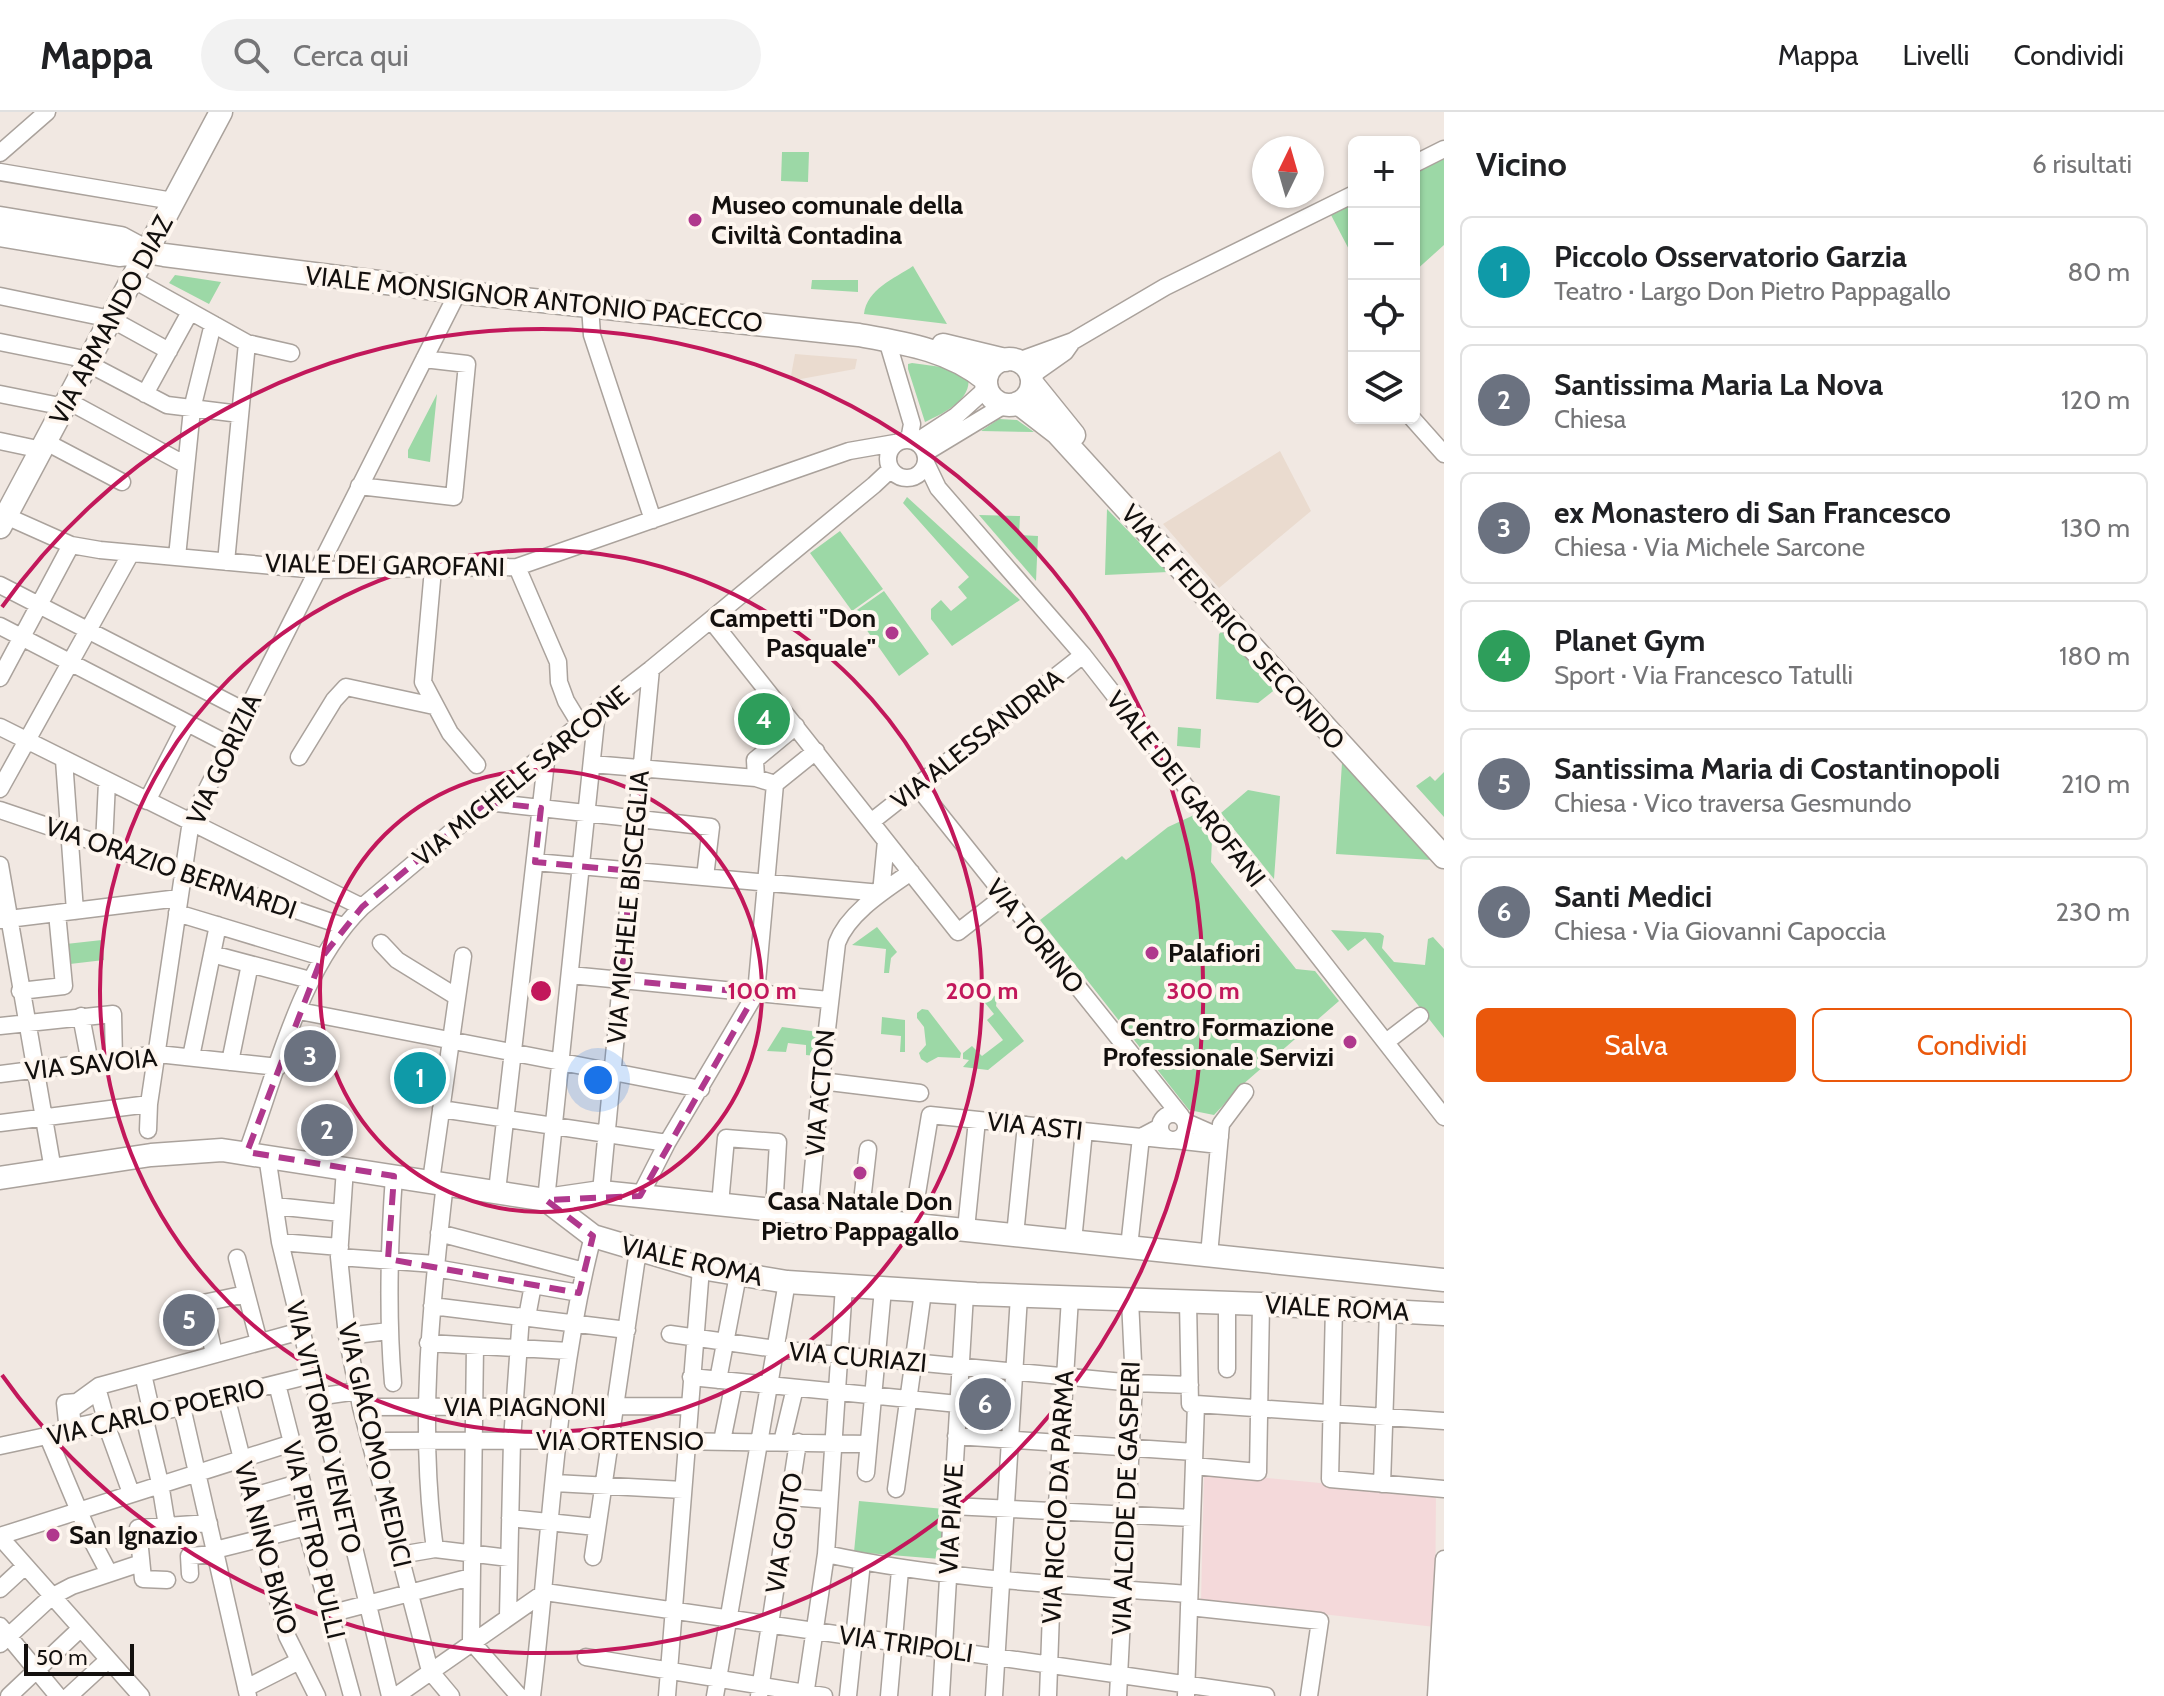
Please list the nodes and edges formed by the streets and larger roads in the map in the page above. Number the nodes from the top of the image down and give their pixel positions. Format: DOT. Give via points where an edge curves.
graph roads {
  1 [pos="47,112"];
  2 [pos="221,112"];
  3 [pos="1444,149"];
  4 [pos="0,153"];
  5 [pos="1420,161"];
  6 [pos="0,172"];
  7 [pos="1348,197"];
  8 [pos="173,201"];
  9 [pos="0,218"];
  10 [pos="0,235"];
  11 [pos="147,252"];
  12 [pos="132,279"];
  13 [pos="458,292"];
  14 [pos="0,296"];
  15 [pos="590,306"];
  16 [pos="190,312"];
  17 [pos="111,319"];
  18 [pos="213,324"];
  19 [pos="887,340"];
  20 [pos="0,342"];
  21 [pos="247,343"];
  22 [pos="922,347"];
  23 [pos="169,351"];
  24 [pos="291,353"];
  25 [pos="424,359"];
  26 [pos="88,361"];
  27 [pos="1022,370"];
  28 [pos="987,384"];
  29 [pos="0,394"];
  30 [pos="145,394"];
  31 [pos="66,404"];
  32 [pos="1012,404"];
  33 [pos="192,409"];
  34 [pos="240,414"];
  35 [pos="1417,424"];
  36 [pos="0,441"];
  37 [pos="44,446"];
  38 [pos="914,448"];
  39 [pos="1444,454"];
  40 [pos="186,465"];
  41 [pos="890,470"];
  42 [pos="122,482"];
  43 [pos="359,486"];
  44 [pos="653,520"];
  45 [pos="3,522"];
  46 [pos="71,545"];
  47 [pos="131,553"];
  48 [pos="177,557"];
  49 [pos="226,562"];
  50 [pos="517,567"];
  51 [pos="433,569"];
  52 [pos="317,570"];
  53 [pos="0,585"];
  54 [pos="39,605"];
  55 [pos="711,620"];
  56 [pos="0,626"];
  57 [pos="88,630"];
  58 [pos="22,637"];
  59 [pos="1083,655"];
  60 [pos="71,662"];
  61 [pos="651,669"];
  62 [pos="0,678"];
  63 [pos="434,706"];
  64 [pos="245,711"];
  65 [pos="597,711"];
  66 [pos="187,723"];
  67 [pos="580,724"];
  68 [pos="796,726"];
  69 [pos="0,727"];
  70 [pos="27,741"];
  71 [pos="228,744"];
  72 [pos="816,751"];
  73 [pos="547,753"];
  74 [pos="299,757"];
  75 [pos="64,760"];
  76 [pos="592,764"];
  77 [pos="477,765"];
  78 [pos="641,768"];
  79 [pos="756,778"];
  80 [pos="107,782"];
  81 [pos="775,784"];
  82 [pos="917,786"];
  83 [pos="0,789"];
  84 [pos="147,801"];
  85 [pos="487,802"];
  86 [pos="541,808"];
  87 [pos="0,810"];
  88 [pos="587,813"];
  89 [pos="636,819"];
  90 [pos="191,821"];
  91 [pos="871,822"];
  92 [pos="69,834"];
  93 [pos="1444,835"];
  94 [pos="886,841"];
  95 [pos="104,845"];
  96 [pos="1444,857"];
  97 [pos="535,862"];
  98 [pos="0,865"];
  99 [pos="581,867"];
  100 [pos="631,871"];
  101 [pos="183,872"];
  102 [pos="911,872"];
  103 [pos="705,877"];
  104 [pos="767,883"];
  105 [pos="881,893"];
  106 [pos="1003,897"];
  107 [pos="178,905"];
  108 [pos="362,907"];
  109 [pos="75,911"];
  110 [pos="57,913"];
  111 [pos="4,919"];
  112 [pos="218,925"];
  113 [pos="343,926"];
  114 [pos="381,943"];
  115 [pos="212,954"];
  116 [pos="463,956"];
  117 [pos="322,957"];
  118 [pos="250,964"];
  119 [pos="570,975"];
  120 [pos="310,980"];
  121 [pos="621,980"];
  122 [pos="20,991"];
  123 [pos="756,993"];
  124 [pos="457,997"];
  125 [pos="829,1000"];
  126 [pos="299,1011"];
  127 [pos="81,1016"];
  128 [pos="1420,1016"];
  129 [pos="26,1022"];
  130 [pos="0,1026"];
  131 [pos="451,1040"];
  132 [pos="1386,1042"];
  133 [pos="511,1052"];
  134 [pos="158,1054"];
  135 [pos="191,1057"];
  136 [pos="114,1060"];
  137 [pos="230,1062"];
  138 [pos="560,1062"];
  139 [pos="90,1063"];
  140 [pos="278,1067"];
  141 [pos="35,1070"];
  142 [pos="612,1072"];
  143 [pos="0,1074"];
  144 [pos="821,1081"];
  145 [pos="1154,1085"];
  146 [pos="701,1089"];
  147 [pos="1245,1092"];
  148 [pos="920,1093"];
  149 [pos="149,1104"];
  150 [pos="441,1109"];
  151 [pos="1444,1117"];
  152 [pos="44,1118"];
  153 [pos="504,1119"];
  154 [pos="1183,1119"];
  155 [pos="977,1120"];
  156 [pos="0,1123"];
  157 [pos="1026,1125"];
  158 [pos="553,1126"];
  159 [pos="1084,1131"];
  160 [pos="1166,1132"];
  161 [pos="606,1134"];
  162 [pos="1141,1137"];
  163 [pos="1220,1141"];
  164 [pos="150,1142"];
  165 [pos="667,1143"];
  166 [pos="868,1149"];
  167 [pos="257,1154"];
  168 [pos="345,1168"];
  169 [pos="53,1170"];
  170 [pos="394,1176"];
  171 [pos="0,1178"];
  172 [pos="438,1182"];
  173 [pos="497,1191"];
  174 [pos="601,1192"];
  175 [pos="640,1196"];
  176 [pos="546,1200"];
  177 [pos="720,1204"];
  178 [pos="275,1206"];
  179 [pos="774,1210"];
  180 [pos="341,1213"];
  181 [pos="809,1214"];
  182 [pos="860,1219"];
  183 [pos="912,1224"];
  184 [pos="966,1229"];
  185 [pos="439,1233"];
  186 [pos="1015,1235"];
  187 [pos="593,1236"];
  188 [pos="1073,1241"];
  189 [pos="280,1242"];
  190 [pos="1129,1247"];
  191 [pos="638,1250"];
  192 [pos="339,1252"];
  193 [pos="1209,1255"];
  194 [pos="237,1258"];
  195 [pos="388,1259"];
  196 [pos="435,1266"];
  197 [pos="701,1268"];
  198 [pos="584,1271"];
  199 [pos="738,1275"];
  200 [pos="1444,1280"];
  201 [pos="787,1282"];
  202 [pos="533,1285"];
  203 [pos="844,1286"];
  204 [pos="883,1289"];
  205 [pos="923,1292"];
  206 [pos="579,1293"];
  207 [pos="246,1294"];
  208 [pos="965,1294"];
  209 [pos="1019,1296"];
  210 [pos="1070,1298"];
  211 [pos="1130,1300"];
  212 [pos="1188,1302"];
  213 [pos="1227,1303"];
  214 [pos="1261,1304"];
  215 [pos="432,1306"];
  216 [pos="1334,1307"];
  217 [pos="1388,1310"];
  218 [pos="1444,1314"];
  219 [pos="524,1316"];
  220 [pos="574,1322"];
  221 [pos="627,1330"];
  222 [pos="301,1331"];
  223 [pos="389,1331"];
  224 [pos="670,1334"];
  225 [pos="347,1336"];
  226 [pos="694,1337"];
  227 [pos="725,1341"];
  228 [pos="259,1342"];
  229 [pos="428,1343"];
  230 [pos="475,1346"];
  231 [pos="518,1348"];
  232 [pos="776,1349"];
  233 [pos="569,1351"];
  234 [pos="214,1354"];
  235 [pos="838,1355"];
  236 [pos="877,1359"];
  237 [pos="913,1362"];
  238 [pos="960,1367"];
  239 [pos="1227,1369"];
  240 [pos="1014,1372"];
  241 [pos="143,1374"];
  242 [pos="311,1375"];
  243 [pos="691,1377"];
  244 [pos="1064,1377"];
  245 [pos="726,1381"];
  246 [pos="393,1383"];
  247 [pos="1134,1383"];
  248 [pos="277,1384"];
  249 [pos="769,1385"];
  250 [pos="1190,1385"];
  251 [pos="795,1388"];
  252 [pos="835,1392"];
  253 [pos="226,1396"];
  254 [pos="873,1396"];
  255 [pos="316,1397"];
  256 [pos="360,1399"];
  257 [pos="908,1399"];
  258 [pos="958,1404"];
  259 [pos="1196,1404"];
  260 [pos="689,1406"];
  261 [pos="182,1407"];
  262 [pos="427,1407"];
  263 [pos="474,1407"];
  264 [pos="514,1407"];
  265 [pos="561,1407"];
  266 [pos="614,1407"];
  267 [pos="1260,1410"];
  268 [pos="148,1415"];
  269 [pos="1331,1415"];
  270 [pos="1385,1418"];
  271 [pos="1444,1421"];
  272 [pos="106,1422"];
  273 [pos="68,1432"];
  274 [pos="956,1436"];
  275 [pos="48,1437"];
  276 [pos="473,1440"];
  277 [pos="512,1440"];
  278 [pos="558,1440"];
  279 [pos="609,1440"];
  280 [pos="1010,1440"];
  281 [pos="371,1441"];
  282 [pos="426,1441"];
  283 [pos="686,1441"];
  284 [pos="722,1441"];
  285 [pos="759,1442"];
  286 [pos="790,1442"];
  287 [pos="292,1443"];
  288 [pos="832,1443"];
  289 [pos="1060,1443"];
  290 [pos="868,1444"];
  291 [pos="0,1446"];
  292 [pos="1131,1448"];
  293 [pos="241,1459"];
  294 [pos="1194,1459"];
  295 [pos="197,1472"];
  296 [pos="866,1473"];
  297 [pos="302,1482"];
  298 [pos="160,1483"];
  299 [pos="555,1483"];
  300 [pos="1382,1484"];
  301 [pos="603,1486"];
  302 [pos="896,1489"];
  303 [pos="1444,1489"];
  304 [pos="683,1490"];
  305 [pos="131,1493"];
  306 [pos="250,1497"];
  307 [pos="789,1497"];
  308 [pos="829,1500"];
  309 [pos="952,1506"];
  310 [pos="1006,1509"];
  311 [pos="1056,1511"];
  312 [pos="81,1512"];
  313 [pos="1127,1515"];
  314 [pos="510,1518"];
  315 [pos="1192,1518"];
  316 [pos="551,1521"];
  317 [pos="209,1523"];
  318 [pos="167,1526"];
  319 [pos="306,1527"];
  320 [pos="596,1527"];
  321 [pos="0,1537"];
  322 [pos="261,1538"];
  323 [pos="435,1549"];
  324 [pos="215,1552"];
  325 [pos="471,1554"];
  326 [pos="826,1554"];
  327 [pos="400,1555"];
  328 [pos="593,1557"];
  329 [pos="509,1558"];
  330 [pos="1444,1559"];
  331 [pos="862,1562"];
  332 [pos="141,1563"];
  333 [pos="25,1566"];
  334 [pos="900,1570"];
  335 [pos="109,1573"];
  336 [pos="190,1574"];
  337 [pos="948,1576"];
  338 [pos="471,1577"];
  339 [pos="167,1580"];
  340 [pos="1001,1580"];
  341 [pos="1052,1584"];
  342 [pos="0,1589"];
  343 [pos="1123,1589"];
  344 [pos="545,1592"];
  345 [pos="409,1593"];
  346 [pos="51,1597"];
  347 [pos="1189,1600"];
  348 [pos="367,1604"];
  349 [pos="673,1610"];
  350 [pos="329,1614"];
  351 [pos="508,1616"];
  352 [pos="728,1618"];
  353 [pos="770,1624"];
  354 [pos="80,1629"];
  355 [pos="815,1631"];
  356 [pos="3,1635"];
  357 [pos="855,1637"];
  358 [pos="471,1641"];
  359 [pos="894,1642"];
  360 [pos="943,1649"];
  361 [pos="586,1657"];
  362 [pos="997,1657"];
  363 [pos="108,1660"];
  364 [pos="299,1661"];
  365 [pos="1049,1664"];
  366 [pos="37,1670"];
  367 [pos="669,1670"];
  368 [pos="430,1671"];
  369 [pos="1119,1675"];
  370 [pos="718,1678"];
  371 [pos="1186,1690"];
  372 [pos="759,1691"];
  373 [pos="247,1692"];
  374 [pos="805,1694"];
  375 [pos="9,1696"];
  376 [pos="58,1696"];
  377 [pos="69,1696"];
  378 [pos="141,1696"];
  379 [pos="317,1696"];
  380 [pos="352,1696"];
  381 [pos="393,1696"];
  382 [pos="451,1696"];
  383 [pos="519,1696"];
  384 [pos="532,1696"];
  385 [pos="667,1696"];
  386 [pos="715,1696"];
  387 [pos="824,1696"];
  388 [pos="848,1696"];
  389 [pos="889,1696"];
  390 [pos="941,1696"];
  391 [pos="994,1696"];
  392 [pos="1048,1696"];
  393 [pos="1118,1696"];
  394 [pos="1266,1696"];
  395 [pos="1309,1696"];
  396 [pos="1436,1696"];
  1 -- 4 [label="street"];
  2 -- 8 [label="street, VIA ARMANDO DIAZ"];
  3 -- 5 [label="street"];
  6 -- 8 [label="street"];
  7 -- 27 [label="street" via="1165,287"];
  8 -- 11 [label="street, VIA ARMANDO DIAZ"];
  9 -- 11 [label="street" via="121,238"];
  10 -- 11 [label="street" via="119,255"];
  11 -- 12 [label="street, VIA ARMANDO DIAZ"];
  11 -- 13 [label="street, VIALE MONSIGNOR ANTONIO PACECCO"];
  12 -- 16 [label="street"];
  12 -- 17 [label="street, VIA ARMANDO DIAZ"];
  13 -- 15 [label="street, VIALE MONSIGNOR ANTONIO PACECCO"];
  13 -- 25 [label="street, VIA GORIZIA"];
  14 -- 17 [label="street"];
  15 -- 19 [label="street, VIALE MONSIGNOR ANTONIO PACECCO"];
  15 -- 44 [label="street" via="592,335"];
  16 -- 18 [label="street"];
  16 -- 23 [label="street"];
  17 -- 23 [label="street"];
  17 -- 26 [label="street, VIA ARMANDO DIAZ"];
  18 -- 21 [label="street"];
  18 -- 33 [label="street"];
  19 -- 22 [label="street, VIALE MONSIGNOR ANTONIO PACECCO"];
  19 -- 38 [label="street"];
  20 -- 26 [label="street"];
  21 -- 24 [label="street"];
  21 -- 34 [label="street"];
  22 -- 27 [label="street, VIALE MONSIGNOR ANTONIO PACECCO" via="959,347"];
  22 -- 28 [label="street, VIALE MONSIGNOR ANTONIO PACECCO" via="960,361"];
  23 -- 30 [label="street"];
  25 -- 43 [label="street, VIA GORIZIA"];
  25 -- 43 [label="street" via="467,364 454,497"];
  26 -- 30 [label="street"];
  26 -- 31 [label="street, VIA ARMANDO DIAZ"];
  27 -- 28 [label="street" via="992,367"];
  27 -- 32 [label="street" via="1028,395"];
  27 -- 93 [label="street, VIALE FEDERICO SECONDO" via="1215,592"];
  28 -- 32 [label="street" via="994,399"];
  28 -- 38 [label="street"];
  29 -- 31 [label="street"];
  30 -- 33 [label="street"];
  31 -- 37 [label="street, VIA ARMANDO DIAZ"];
  31 -- 40 [label="street"];
  32 -- 38 [label="street"];
  32 -- 96 [label="street, VIALE FEDERICO SECONDO" via="1057,433"];
  33 -- 34 [label="street"];
  33 -- 40 [label="street"];
  34 -- 49 [label="street"];
  35 -- 39 [label="street"];
  36 -- 37 [label="street"];
  37 -- 42 [label="street"];
  37 -- 45 [label="street, VIA ARMANDO DIAZ"];
  38 -- 41 [label="street" via="888,453"];
  38 -- 41 [label="street" via="920,473 908,478"];
  38 -- 44 [label="street, VIALE DEI GAROFANI" via="849,451"];
  38 -- 59 [label="street, VIALE DEI GAROFANI" via="938,488"];
  40 -- 48 [label="street"];
  41 -- 55 [label="street, VIA MICHELE SARCONE"];
  43 -- 52 [label="street, VIA GORIZIA"];
  44 -- 50 [label="street, VIALE DEI GAROFANI"];
  45 -- 46 [label="street, VIALE DEI GAROFANI"];
  46 -- 47 [label="street, VIALE DEI GAROFANI"];
  46 -- 54 [label="street"];
  47 -- 48 [label="street, VIALE DEI GAROFANI"];
  47 -- 57 [label="street"];
  48 -- 49 [label="street, VIALE DEI GAROFANI"];
  49 -- 52 [label="street, VIALE DEI GAROFANI"];
  50 -- 51 [label="street, VIALE DEI GAROFANI"];
  50 -- 67 [label="street" via="558,662 566,701"];
  51 -- 52 [label="street, VIALE DEI GAROFANI"];
  51 -- 63 [label="street" via="423,682"];
  52 -- 64 [label="street, VIA GORIZIA"];
  53 -- 54 [label="street"];
  54 -- 57 [label="street"];
  54 -- 58 [label="street"];
  55 -- 61 [label="street, VIA MICHELE SARCONE"];
  55 -- 68 [label="street"];
  56 -- 58 [label="street"];
  57 -- 60 [label="street"];
  57 -- 64 [label="street"];
  58 -- 60 [label="street"];
  58 -- 62 [label="street"];
  59 -- 82 [label="street, VIA ALESSANDRIA"];
  59 -- 132 [label="street, VIALE DEI GAROFANI"];
  60 -- 66 [label="street"];
  60 -- 70 [label="street"];
  61 -- 65 [label="street, VIA MICHELE SARCONE"];
  61 -- 78 [label="street, VIA MICHELE BISCEGLIA"];
  63 -- 74 [label="street" via="346,687"];
  63 -- 77 [label="street"];
  64 -- 71 [label="street, VIA GORIZIA"];
  65 -- 67 [label="street, VIA MICHELE SARCONE"];
  65 -- 76 [label="street"];
  66 -- 71 [label="street"];
  66 -- 84 [label="street"];
  67 -- 73 [label="street, VIA MICHELE SARCONE"];
  68 -- 72 [label="street"];
  68 -- 79 [label="street" via="755,760"];
  69 -- 70 [label="street"];
  70 -- 75 [label="street"];
  70 -- 83 [label="street"];
  71 -- 90 [label="street, VIA GORIZIA"];
  72 -- 81 [label="street"];
  72 -- 91 [label="street"];
  73 -- 85 [label="street, VIA MICHELE SARCONE"];
  73 -- 86 [label="street"];
  75 -- 80 [label="street"];
  75 -- 92 [label="street"];
  76 -- 78 [label="street"];
  76 -- 88 [label="street"];
  78 -- 79 [label="street"];
  78 -- 89 [label="street, VIA MICHELE BISCEGLIA"];
  79 -- 81 [label="street"];
  80 -- 84 [label="street"];
  80 -- 95 [label="street"];
  81 -- 104 [label="street"];
  82 -- 91 [label="street, VIA ALESSANDRIA"];
  82 -- 106 [label="street, VIA TORINO"];
  84 -- 90 [label="street"];
  85 -- 86 [label="street"];
  85 -- 108 [label="street, VIA MICHELE SARCONE"];
  86 -- 88 [label="street"];
  86 -- 97 [label="street"];
  87 -- 92 [label="street, VIA ORAZIO BERNARDI"];
  88 -- 89 [label="street"];
  88 -- 99 [label="street"];
  89 -- 100 [label="street, VIA MICHELE BISCEGLIA"];
  89 -- 103 [label="street" via="711,827"];
  90 -- 101 [label="street, VIA GORIZIA"];
  90 -- 108 [label="street"];
  91 -- 94 [label="street"];
  92 -- 95 [label="street, VIA ORAZIO BERNARDI"];
  92 -- 109 [label="street"];
  94 -- 102 [label="street"];
  94 -- 105 [label="street"];
  95 -- 101 [label="street, VIA ORAZIO BERNARDI"];
  97 -- 99 [label="street"];
  97 -- 133 [label="street"];
  98 -- 111 [label="street"];
  99 -- 100 [label="street"];
  99 -- 119 [label="street"];
  100 -- 103 [label="street"];
  100 -- 121 [label="street, VIA MICHELE BISCEGLIA"];
  101 -- 107 [label="street, VIA GORIZIA"];
  101 -- 113 [label="street, VIA ORAZIO BERNARDI"];
  102 -- 105 [label="street, VIA ACTON"];
  102 -- 106 [label="street" via="958,932"];
  103 -- 104 [label="street"];
  104 -- 105 [label="street"];
  104 -- 123 [label="street"];
  105 -- 125 [label="street, VIA ACTON" via="845,927 837,943"];
  106 -- 145 [label="street, VIA TORINO"];
  107 -- 109 [label="street"];
  107 -- 112 [label="street"];
  107 -- 134 [label="street, VIA GORIZIA"];
  108 -- 113 [label="street, VIA MICHELE SARCONE"];
  109 -- 110 [label="street"];
  110 -- 111 [label="street"];
  110 -- 122 [label="street" via="64,986"];
  111 -- 122 [label="street"];
  112 -- 115 [label="street"];
  112 -- 117 [label="street"];
  113 -- 117 [label="street, VIA MICHELE SARCONE"];
  114 -- 124 [label="street" via="397,960"];
  115 -- 118 [label="street"];
  115 -- 135 [label="street"];
  116 -- 124 [label="street"];
  117 -- 120 [label="street, VIA MICHELE SARCONE"];
  118 -- 120 [label="street"];
  118 -- 137 [label="street"];
  119 -- 121 [label="street"];
  119 -- 138 [label="street"];
  120 -- 126 [label="street, VIA MICHELE SARCONE"];
  121 -- 123 [label="street"];
  121 -- 142 [label="street, VIA MICHELE BISCEGLIA"];
  122 -- 129 [label="street"];
  123 -- 125 [label="street"];
  123 -- 146 [label="street"];
  124 -- 131 [label="street"];
  125 -- 144 [label="street, VIA ACTON"];
  126 -- 131 [label="street"];
  126 -- 140 [label="street, VIA MICHELE SARCONE"];
  127 -- 129 [label="street"];
  127 -- 136 [label="street" via="113,1014"];
  127 -- 139 [label="street"];
  128 -- 132 [label="street"];
  129 -- 130 [label="street"];
  129 -- 141 [label="street"];
  131 -- 133 [label="street"];
  131 -- 150 [label="street"];
  132 -- 151 [label="street, VIALE DEI GAROFANI"];
  133 -- 138 [label="street"];
  133 -- 153 [label="street"];
  134 -- 135 [label="street, VIA SAVOIA"];
  134 -- 136 [label="street, VIA SAVOIA"];
  134 -- 149 [label="street, VIA GORIZIA"];
  135 -- 137 [label="street, VIA SAVOIA"];
  136 -- 139 [label="street, VIA SAVOIA"];
  137 -- 140 [label="street, VIA SAVOIA"];
  138 -- 142 [label="street"];
  138 -- 158 [label="street"];
  139 -- 141 [label="street, VIA SAVOIA"];
  140 -- 167 [label="street, VIA MICHELE SARCONE"];
  141 -- 143 [label="street, VIA SAVOIA"];
  141 -- 152 [label="street"];
  142 -- 146 [label="street"];
  142 -- 161 [label="street, VIA MICHELE BISCEGLIA"];
  144 -- 148 [label="street"];
  144 -- 181 [label="street, VIA ACTON"];
  145 -- 154 [label="street, VIA TORINO"];
  145 -- 160 [label="street, VIA TORINO"];
  146 -- 165 [label="street"];
  147 -- 163 [label="street" via="1224,1118"];
  149 -- 152 [label="street"];
  149 -- 164 [label="street, VIA GORIZIA"];
  150 -- 153 [label="street"];
  150 -- 172 [label="street"];
  152 -- 156 [label="street"];
  152 -- 169 [label="street"];
  153 -- 158 [label="street"];
  153 -- 173 [label="street"];
  154 -- 160 [label="street" via="1169,1114"];
  154 -- 160 [label="street" via="1185,1134"];
  154 -- 163 [label="street"];
  155 -- 157 [label="street, VIA ASTI"];
  155 -- 183 [label="street, VIA ASTI" via="930,1115"];
  155 -- 184 [label="street"];
  157 -- 159 [label="street, VIA ASTI"];
  157 -- 186 [label="street"];
  158 -- 161 [label="street"];
  158 -- 176 [label="street"];
  159 -- 162 [label="street, VIA ASTI"];
  159 -- 188 [label="street"];
  160 -- 162 [label="street, VIA ASTI"];
  160 -- 163 [label="street, VIA ASTI"];
  161 -- 165 [label="street"];
  161 -- 174 [label="street, VIA MICHELE BISCEGLIA"];
  162 -- 190 [label="street"];
  163 -- 193 [label="street"];
  164 -- 167 [label="street"];
  164 -- 169 [label="street"];
  165 -- 175 [label="street"];
  166 -- 182 [label="street"];
  167 -- 168 [label="street"];
  167 -- 178 [label="street, VIA VITTORIO VENETO"];
  168 -- 170 [label="street"];
  168 -- 180 [label="street, VIA GIACOMO MEDICI"];
  169 -- 171 [label="street"];
  170 -- 172 [label="street"];
  170 -- 195 [label="street"];
  172 -- 173 [label="street"];
  172 -- 185 [label="street"];
  173 -- 176 [label="street"];
  174 -- 175 [label="street, VIALE ROMA"];
  174 -- 176 [label="street"];
  174 -- 187 [label="street, VIALE ROMA"];
  175 -- 177 [label="street, VIALE ROMA"];
  176 -- 187 [label="street"];
  177 -- 179 [label="street, VIALE ROMA"];
  177 -- 179 [label="street" via="726,1138 778,1142"];
  178 -- 180 [label="street"];
  178 -- 189 [label="street, VIA VITTORIO VENETO"];
  179 -- 181 [label="street, VIALE ROMA"];
  180 -- 192 [label="street, VIA GIACOMO MEDICI"];
  181 -- 182 [label="street, VIALE ROMA"];
  182 -- 183 [label="street, VIALE ROMA"];
  183 -- 184 [label="street, VIALE ROMA"];
  184 -- 186 [label="street, VIALE ROMA"];
  185 -- 196 [label="street"];
  185 -- 198 [label="street"];
  186 -- 188 [label="street, VIALE ROMA"];
  187 -- 191 [label="street, VIALE ROMA"];
  187 -- 198 [label="street"];
  188 -- 190 [label="street, VIALE ROMA"];
  189 -- 192 [label="street"];
  189 -- 222 [label="street, VIA VITTORIO VENETO"];
  190 -- 193 [label="street, VIALE ROMA"];
  191 -- 197 [label="street, VIALE ROMA"];
  191 -- 221 [label="street"];
  192 -- 195 [label="street"];
  192 -- 225 [label="street, VIA GIACOMO MEDICI"];
  193 -- 200 [label="street, VIALE ROMA"];
  194 -- 207 [label="street"];
  195 -- 196 [label="street"];
  195 -- 223 [label="street"];
  196 -- 202 [label="street"];
  196 -- 215 [label="street"];
  197 -- 199 [label="street, VIALE ROMA"];
  197 -- 226 [label="street"];
  198 -- 206 [label="street"];
  199 -- 201 [label="street, VIALE ROMA"];
  199 -- 227 [label="street"];
  201 -- 203 [label="street, VIALE ROMA"];
  201 -- 232 [label="street"];
  202 -- 206 [label="street"];
  202 -- 219 [label="street"];
  203 -- 204 [label="street, VIALE ROMA"];
  203 -- 235 [label="street"];
  204 -- 205 [label="street, VIALE ROMA"];
  204 -- 236 [label="street"];
  205 -- 208 [label="street, VIALE ROMA"];
  205 -- 237 [label="street"];
  206 -- 220 [label="street"];
  207 -- 228 [label="street"];
  207 -- 234 [label="street" via="203,1303"];
  208 -- 209 [label="street, VIALE ROMA"];
  208 -- 238 [label="street, VIA PIAVE"];
  209 -- 210 [label="street, VIALE ROMA"];
  209 -- 240 [label="street"];
  210 -- 211 [label="street, VIALE ROMA"];
  210 -- 244 [label="street, VIA RICCIO DA PARMA"];
  211 -- 212 [label="street, VIALE ROMA"];
  211 -- 247 [label="street, VIA ALCIDE DE GASPERI"];
  212 -- 213 [label="street, VIALE ROMA"];
  212 -- 250 [label="street"];
  213 -- 214 [label="street, VIALE ROMA"];
  213 -- 239 [label="street"];
  214 -- 216 [label="street, VIALE ROMA"];
  214 -- 267 [label="street"];
  215 -- 219 [label="street"];
  215 -- 229 [label="street"];
  216 -- 217 [label="street, VIALE ROMA"];
  216 -- 269 [label="street"];
  217 -- 218 [label="street, VIALE ROMA"];
  217 -- 270 [label="street"];
  219 -- 220 [label="street"];
  219 -- 231 [label="street"];
  220 -- 221 [label="street"];
  220 -- 233 [label="street"];
  221 -- 266 [label="street"];
  222 -- 228 [label="street"];
  222 -- 242 [label="street, VIA VITTORIO VENETO"];
  223 -- 225 [label="street"];
  223 -- 246 [label="street"];
  224 -- 226 [label="street, VIA CURIAZI"];
  225 -- 256 [label="street, VIA GIACOMO MEDICI"];
  226 -- 227 [label="street, VIA CURIAZI"];
  226 -- 243 [label="street"];
  227 -- 232 [label="street, VIA CURIAZI"];
  227 -- 245 [label="street"];
  228 -- 234 [label="street"];
  229 -- 230 [label="street"];
  229 -- 262 [label="street"];
  230 -- 231 [label="street"];
  230 -- 263 [label="street"];
  231 -- 233 [label="street"];
  231 -- 264 [label="street"];
  232 -- 235 [label="street, VIA CURIAZI"];
  232 -- 249 [label="street"];
  233 -- 265 [label="street"];
  234 -- 241 [label="street"];
  235 -- 236 [label="street, VIA CURIAZI"];
  235 -- 252 [label="street"];
  236 -- 237 [label="street, VIA CURIAZI"];
  236 -- 254 [label="street"];
  237 -- 238 [label="street, VIA CURIAZI"];
  237 -- 257 [label="street"];
  238 -- 240 [label="street, VIA CURIAZI"];
  238 -- 258 [label="street, VIA PIAVE"];
  240 -- 244 [label="street, VIA CURIAZI"];
  240 -- 280 [label="street"];
  241 -- 268 [label="street"];
  241 -- 273 [label="street" via="99,1386 77,1402 65,1403"];
  242 -- 248 [label="street, VIA CARLO POERIO"];
  242 -- 255 [label="street, VIA VITTORIO VENETO"];
  243 -- 245 [label="street"];
  243 -- 260 [label="street"];
  244 -- 247 [label="street, VIA CURIAZI"];
  244 -- 289 [label="street, VIA RICCIO DA PARMA"];
  245 -- 249 [label="street"];
  245 -- 284 [label="street"];
  247 -- 250 [label="street, VIA CURIAZI"];
  247 -- 292 [label="street, VIA ALCIDE DE GASPERI"];
  248 -- 253 [label="street, VIA CARLO POERIO"];
  248 -- 287 [label="street, VIA PIETRO PULLI"];
  249 -- 251 [label="street"];
  249 -- 285 [label="street"];
  250 -- 259 [label="street" via="1190,1404"];
  251 -- 252 [label="street"];
  251 -- 286 [label="street, VIA GOITO"];
  252 -- 254 [label="street"];
  252 -- 288 [label="street"];
  253 -- 261 [label="street, VIA CARLO POERIO"];
  253 -- 293 [label="street, VIA NINO BIXIO"];
  254 -- 257 [label="street"];
  254 -- 290 [label="street"];
  255 -- 256 [label="street, VIA PIAGNONI"];
  255 -- 348 [label="street, VIA VITTORIO VENETO"];
  256 -- 262 [label="street, VIA PIAGNONI"];
  256 -- 281 [label="street, VIA GIACOMO MEDICI"];
  257 -- 258 [label="street"];
  257 -- 302 [label="street"];
  258 -- 274 [label="street, VIA PIAVE"];
  259 -- 267 [label="street"];
  259 -- 294 [label="street"];
  260 -- 266 [label="street, VIA PIAGNONI"];
  260 -- 283 [label="street"];
  261 -- 268 [label="street, VIA CARLO POERIO"];
  261 -- 295 [label="street"];
  262 -- 263 [label="street, VIA PIAGNONI"];
  262 -- 282 [label="street"];
  263 -- 264 [label="street, VIA PIAGNONI"];
  263 -- 276 [label="street"];
  264 -- 265 [label="street, VIA PIAGNONI"];
  264 -- 277 [label="street"];
  265 -- 266 [label="street, VIA PIAGNONI"];
  265 -- 278 [label="street"];
  266 -- 279 [label="street"];
  267 -- 269 [label="street"];
  267 -- 294 [label="street" via="1258,1472"];
  268 -- 272 [label="street, VIA CARLO POERIO"];
  268 -- 298 [label="street"];
  269 -- 270 [label="street"];
  269 -- 300 [label="street" via="1330,1479"];
  270 -- 271 [label="street"];
  270 -- 300 [label="street"];
  272 -- 273 [label="street, VIA CARLO POERIO"];
  272 -- 305 [label="street"];
  273 -- 275 [label="street, VIA CARLO POERIO"];
  274 -- 280 [label="street"];
  274 -- 309 [label="street, VIA PIAVE"];
  275 -- 291 [label="street, VIA CARLO POERIO"];
  275 -- 312 [label="street"];
  276 -- 277 [label="street, VIA ORTENSIO"];
  276 -- 282 [label="street, VIA ORTENSIO"];
  276 -- 325 [label="street"];
  277 -- 278 [label="street, VIA ORTENSIO"];
  277 -- 314 [label="street"];
  278 -- 279 [label="street, VIA ORTENSIO"];
  278 -- 299 [label="street"];
  279 -- 283 [label="street, VIA ORTENSIO"];
  279 -- 301 [label="street"];
  280 -- 289 [label="street"];
  280 -- 310 [label="street"];
  281 -- 282 [label="street, VIA ORTENSIO"];
  281 -- 327 [label="street, VIA GIACOMO MEDICI"];
  282 -- 323 [label="street"];
  283 -- 284 [label="street, VIA ORTENSIO"];
  283 -- 304 [label="street"];
  284 -- 285 [label="street, VIA ORTENSIO"];
  285 -- 286 [label="street, VIA ORTENSIO"];
  285 -- 352 [label="street"];
  286 -- 288 [label="street, VIA ORTENSIO"];
  286 -- 307 [label="street, VIA GOITO"];
  287 -- 293 [label="street"];
  287 -- 297 [label="street, VIA PIETRO PULLI"];
  288 -- 290 [label="street, VIA ORTENSIO"];
  288 -- 308 [label="street"];
  289 -- 292 [label="street"];
  289 -- 311 [label="street, VIA RICCIO DA PARMA"];
  290 -- 296 [label="street"];
  292 -- 294 [label="street"];
  292 -- 313 [label="street, VIA ALCIDE DE GASPERI"];
  293 -- 295 [label="street"];
  293 -- 306 [label="street, VIA NINO BIXIO"];
  294 -- 315 [label="street"];
  295 -- 298 [label="street"];
  295 -- 317 [label="street"];
  297 -- 306 [label="street"];
  297 -- 319 [label="street, VIA PIETRO PULLI"];
  298 -- 305 [label="street"];
  298 -- 318 [label="street"];
  299 -- 301 [label="street"];
  299 -- 316 [label="street"];
  300 -- 303 [label="street"];
  301 -- 304 [label="street"];
  301 -- 320 [label="street"];
  304 -- 349 [label="street"];
  305 -- 312 [label="street"];
  306 -- 322 [label="street, VIA NINO BIXIO"];
  307 -- 308 [label="street"];
  307 -- 353 [label="street, VIA GOITO"];
  308 -- 326 [label="street"];
  309 -- 310 [label="street"];
  309 -- 337 [label="street, VIA PIAVE"];
  310 -- 311 [label="street"];
  310 -- 340 [label="street"];
  311 -- 313 [label="street"];
  311 -- 341 [label="street, VIA RICCIO DA PARMA"];
  312 -- 321 [label="street"];
  312 -- 335 [label="street"];
  313 -- 315 [label="street"];
  313 -- 343 [label="street, VIA ALCIDE DE GASPERI"];
  314 -- 316 [label="street"];
  314 -- 329 [label="street"];
  315 -- 347 [label="street"];
  316 -- 320 [label="street"];
  316 -- 344 [label="street"];
  317 -- 318 [label="street"];
  317 -- 324 [label="street"];
  318 -- 332 [label="street" via="138,1528"];
  319 -- 322 [label="street"];
  319 -- 350 [label="street, VIA PIETRO PULLI"];
  320 -- 328 [label="street"];
  321 -- 333 [label="street"];
  322 -- 324 [label="street"];
  322 -- 364 [label="street, VIA NINO BIXIO" via="287,1636"];
  323 -- 325 [label="street"];
  323 -- 327 [label="street"];
  324 -- 336 [label="street" via="189,1556"];
  324 -- 373 [label="street"];
  325 -- 329 [label="street"];
  325 -- 338 [label="street"];
  326 -- 331 [label="street"];
  326 -- 355 [label="street"];
  327 -- 345 [label="street, VIA GIACOMO MEDICI"];
  329 -- 351 [label="street"];
  330 -- 396 [label="street"];
  331 -- 334 [label="street"];
  331 -- 357 [label="street"];
  332 -- 335 [label="street"];
  332 -- 339 [label="street" via="143,1579"];
  333 -- 342 [label="street"];
  333 -- 346 [label="street"];
  334 -- 337 [label="street"];
  334 -- 359 [label="street"];
  335 -- 346 [label="street"];
  337 -- 340 [label="street"];
  337 -- 360 [label="street, VIA PIAVE"];
  338 -- 345 [label="street"];
  338 -- 358 [label="street"];
  340 -- 341 [label="street"];
  340 -- 362 [label="street"];
  341 -- 343 [label="street"];
  341 -- 365 [label="street, VIA RICCIO DA PARMA"];
  343 -- 347 [label="street"];
  343 -- 369 [label="street, VIA ALCIDE DE GASPERI"];
  344 -- 349 [label="street, VIA TRIPOLI"];
  344 -- 351 [label="street"];
  344 -- 384 [label="street"];
  345 -- 348 [label="street"];
  345 -- 368 [label="street, VIA GIACOMO MEDICI"];
  346 -- 354 [label="street"];
  346 -- 356 [label="street"];
  347 -- 371 [label="street"];
  347 -- 395 [label="street" via="1320,1621"];
  348 -- 350 [label="street"];
  348 -- 381 [label="street, VIA VITTORIO VENETO"];
  349 -- 352 [label="street, VIA TRIPOLI"];
  349 -- 367 [label="street"];
  350 -- 380 [label="street, VIA PIETRO PULLI"];
  351 -- 358 [label="street"];
  352 -- 353 [label="street, VIA TRIPOLI"];
  352 -- 370 [label="street"];
  353 -- 355 [label="street, VIA TRIPOLI"];
  353 -- 372 [label="street, VIA GOITO"];
  354 -- 363 [label="street"];
  354 -- 366 [label="street"];
  355 -- 357 [label="street, VIA TRIPOLI"];
  355 -- 374 [label="street"];
  356 -- 366 [label="street"];
  357 -- 359 [label="street, VIA TRIPOLI"];
  357 -- 388 [label="street"];
  358 -- 368 [label="street"];
  358 -- 383 [label="street"];
  359 -- 360 [label="street, VIA TRIPOLI"];
  359 -- 389 [label="street"];
  360 -- 362 [label="street, VIA TRIPOLI"];
  360 -- 390 [label="street, VIA PIAVE"];
  361 -- 367 [label="street"];
  362 -- 365 [label="street, VIA TRIPOLI"];
  362 -- 391 [label="street"];
  363 -- 377 [label="street"];
  363 -- 378 [label="street"];
  364 -- 373 [label="street"];
  364 -- 379 [label="street, VIA NINO BIXIO"];
  365 -- 369 [label="street, VIA TRIPOLI"];
  365 -- 392 [label="street, VIA RICCIO DA PARMA"];
  366 -- 375 [label="street"];
  366 -- 376 [label="street"];
  367 -- 370 [label="street"];
  367 -- 385 [label="street"];
  368 -- 381 [label="street"];
  368 -- 382 [label="street"];
  369 -- 371 [label="street, VIA TRIPOLI"];
  369 -- 393 [label="street, VIA ALCIDE DE GASPERI"];
  370 -- 372 [label="street"];
  370 -- 386 [label="street"];
  371 -- 394 [label="street, VIA TRIPOLI"];
  372 -- 374 [label="street"];
  374 -- 387 [label="street"];
}
